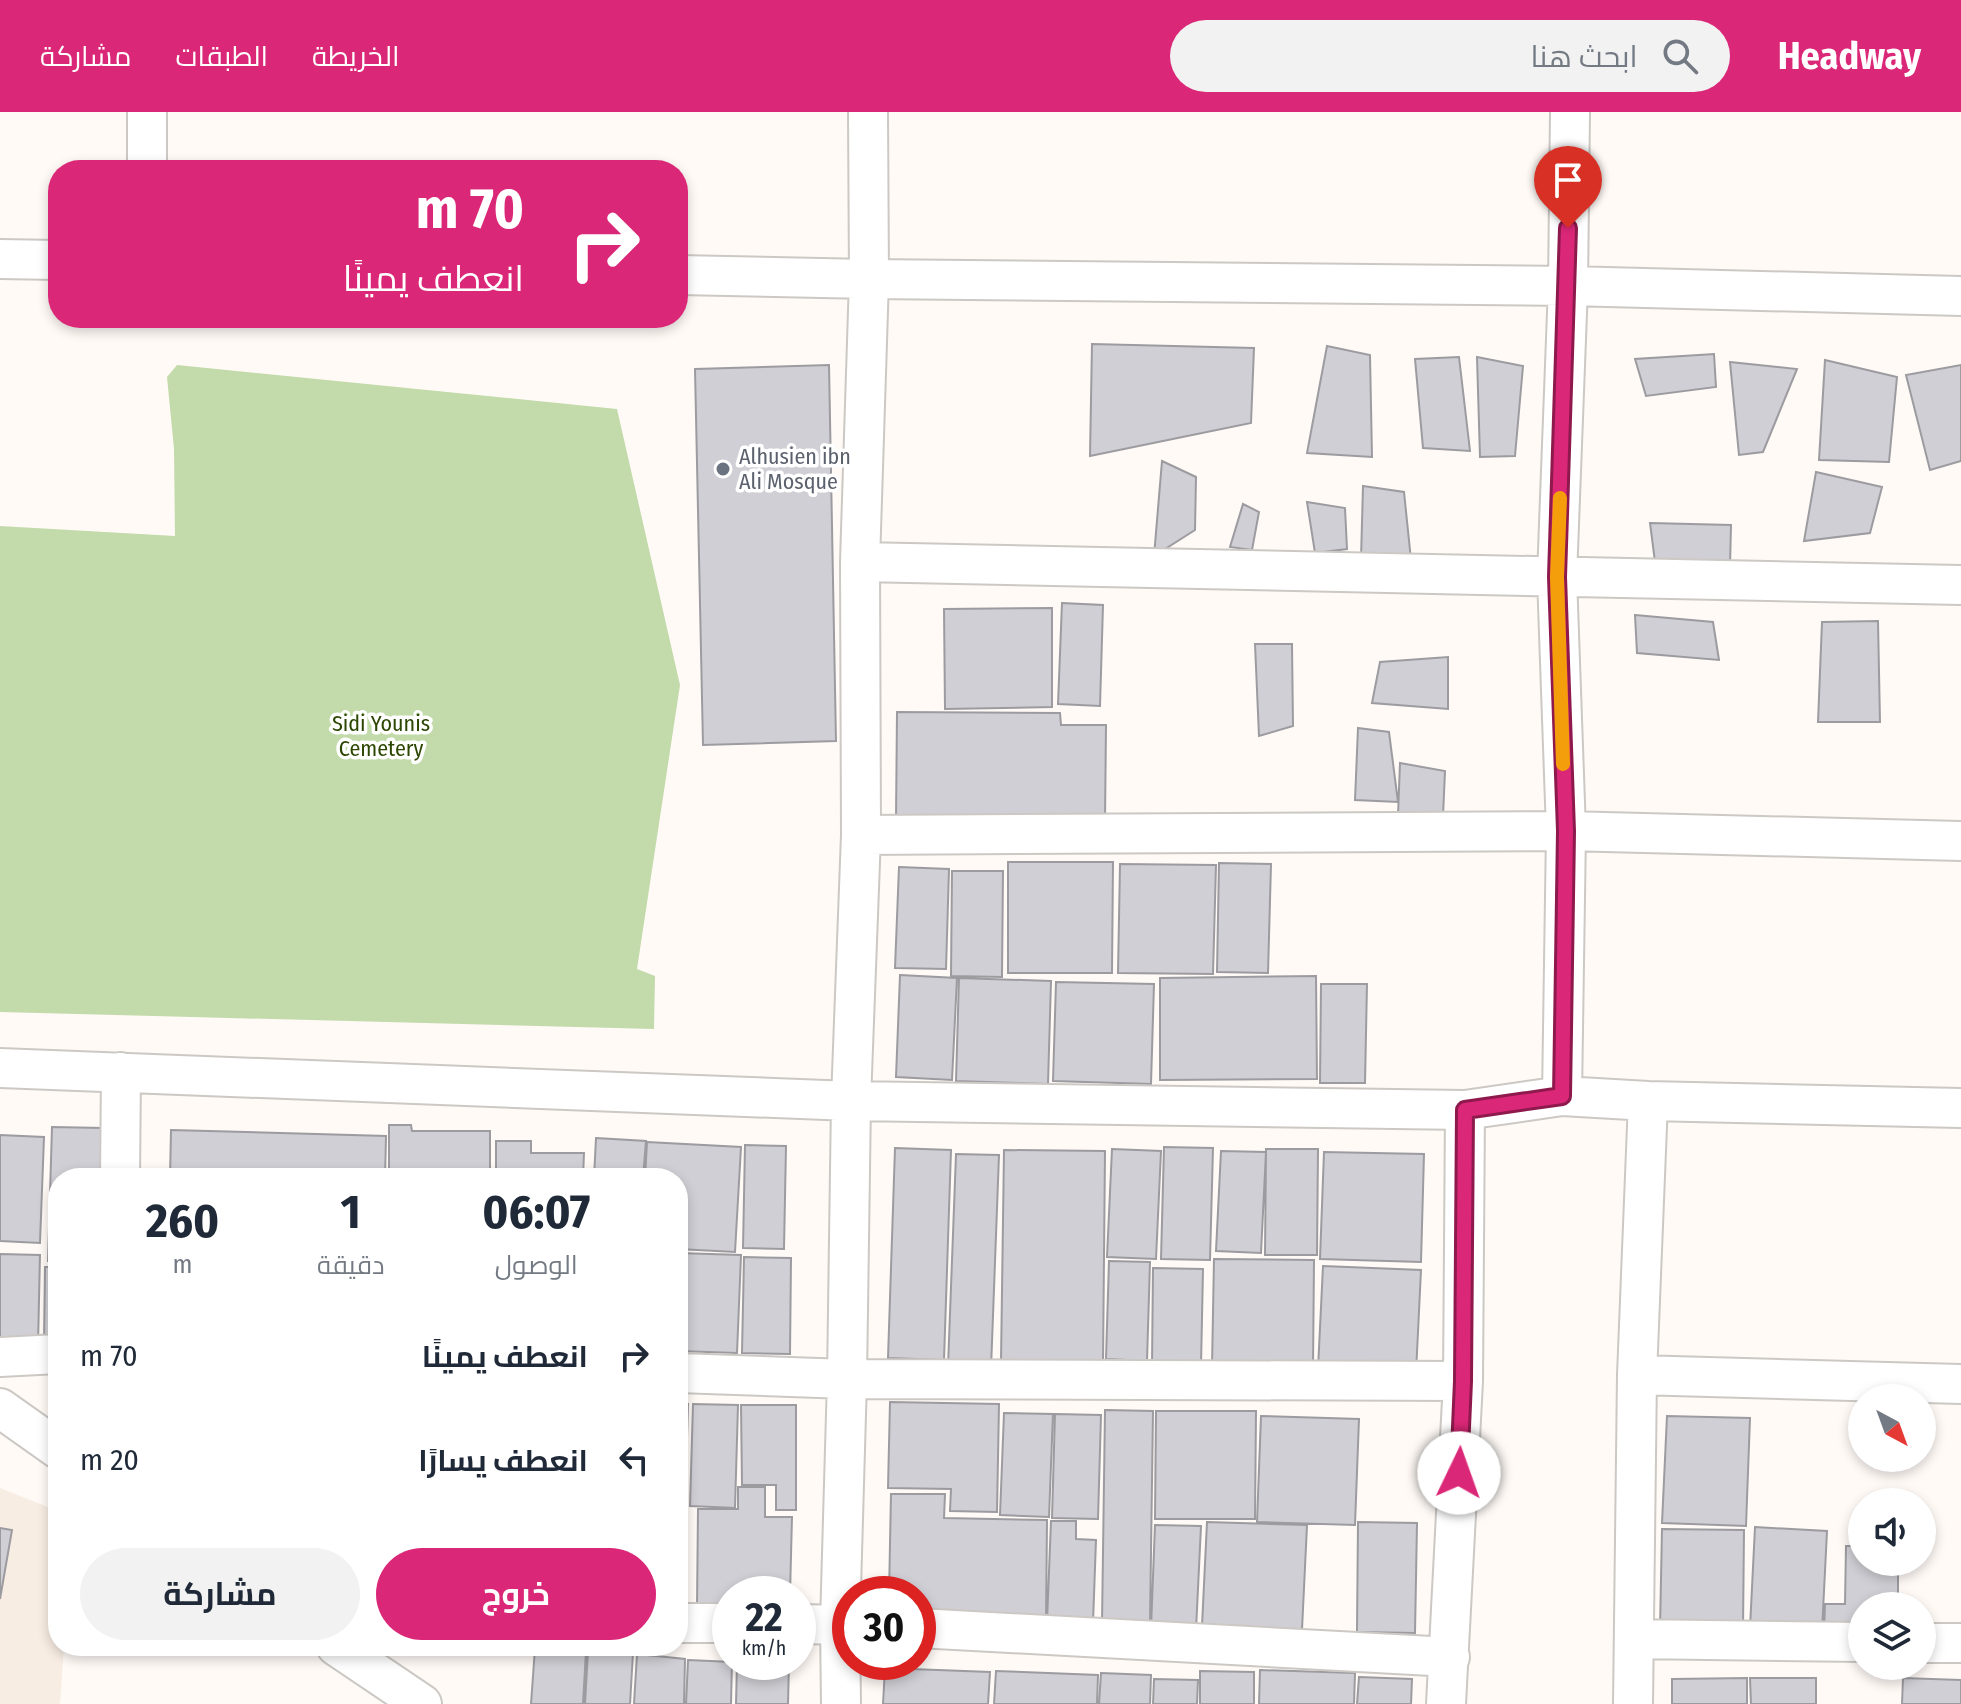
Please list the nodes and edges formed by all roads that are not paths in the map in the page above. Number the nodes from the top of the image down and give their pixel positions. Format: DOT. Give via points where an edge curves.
graph roads {
  1 [pos="147,112"];
  2 [pos="868,112"];
  3 [pos="1570,112"];
  4 [pos="147,160"];
  5 [pos="0,259"];
  6 [pos="48,260"];
  7 [pos="688,275"];
  8 [pos="869,279"];
  9 [pos="1568,286"];
  10 [pos="1961,296"];
  11 [pos="860,562"];
  12 [pos="1557,577"];
  13 [pos="1961,585"];
  14 [pos="1566,831"];
  15 [pos="861,835"];
  16 [pos="1961,841"];
  17 [pos="0,1068"];
  18 [pos="121,1072"];
  19 [pos="1562,1096"];
  20 [pos="851,1101"];
  21 [pos="1648,1101"];
  22 [pos="1961,1108"];
  23 [pos="1465,1110"];
  24 [pos="120,1168"];
  25 [pos="48,1355"];
  26 [pos="0,1357"];
  27 [pos="688,1373"];
  28 [pos="1637,1375"];
  29 [pos="847,1379"];
  30 [pos="1463,1381"];
  31 [pos="1961,1384"];
  32 [pos="0,1408"];
  33 [pos="48,1442"];
  34 [pos="845,1576"];
  35 [pos="688,1623"];
  36 [pos="712,1623"];
  37 [pos="936,1629"];
  38 [pos="1634,1639"];
  39 [pos="1848,1642"];
  40 [pos="1936,1643"];
  41 [pos="1961,1643"];
  42 [pos="351,1656"];
  43 [pos="1450,1657"];
  44 [pos="842,1680"];
  45 [pos="422,1704"];
  46 [pos="841,1704"];
  47 [pos="1446,1704"];
  48 [pos="1633,1704"];
  1 -- 4 [label="street"];
  2 -- 8 [label="street"];
  3 -- 9 [label="street"];
  5 -- 6 [label="street"];
  7 -- 8 [label="street"];
  8 -- 9 [label="street"];
  8 -- 11 [label="street"];
  9 -- 10 [label="street"];
  9 -- 12 [label="street"];
  11 -- 12 [label="street"];
  11 -- 15 [label="street"];
  12 -- 13 [label="street"];
  12 -- 14 [label="street"];
  14 -- 15 [label="street"];
  14 -- 16 [label="street"];
  14 -- 19 [label="street"];
  15 -- 20 [label="street"];
  17 -- 18 [label="street"];
  18 -- 20 [label="street"];
  18 -- 24 [label="street"];
  19 -- 21 [label="street"];
  19 -- 23 [label="street"];
  20 -- 23 [label="street"];
  20 -- 29 [label="street"];
  21 -- 22 [label="street"];
  21 -- 28 [label="street"];
  23 -- 30 [label="street"];
  25 -- 26 [label="street"];
  27 -- 29 [label="street"];
  28 -- 31 [label="street"];
  28 -- 38 [label="street"];
  29 -- 30 [label="street"];
  29 -- 34 [label="street"];
  30 -- 43 [label="street"];
  32 -- 33 [label="street"];
  35 -- 36 [label="street"];
  37 -- 43 [label="street"];
  38 -- 39 [label="street"];
  38 -- 48 [label="street"];
  40 -- 41 [label="street"];
  42 -- 45 [label="street"];
  43 -- 47 [label="street"];
  44 -- 46 [label="street"];
}
